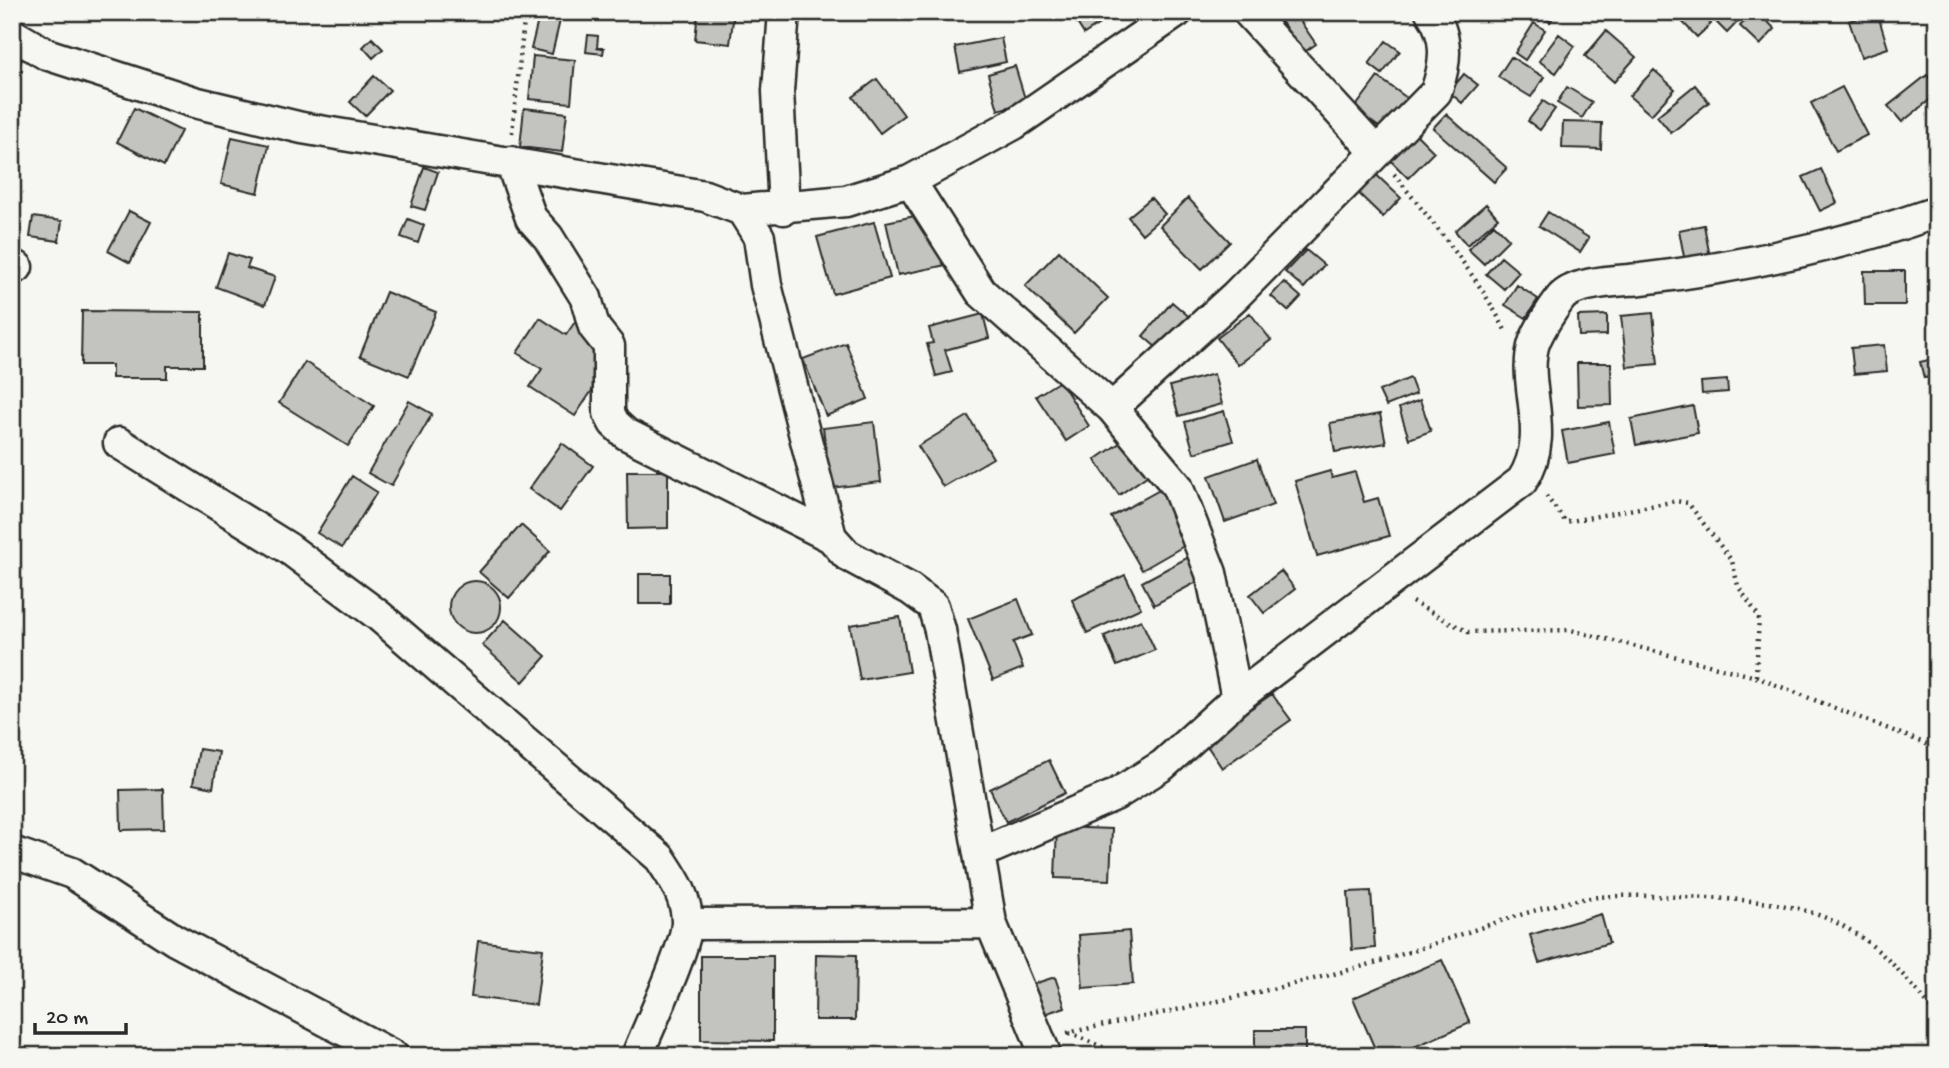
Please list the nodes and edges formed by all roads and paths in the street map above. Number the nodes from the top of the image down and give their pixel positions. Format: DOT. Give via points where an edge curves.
graph roads {
  1 [pos="524,12"];
  2 [pos="784,12"];
  3 [pos="1177,12"];
  4 [pos="1248,12"];
  5 [pos="1431,12"];
  6 [pos="12,34"];
  7 [pos="1376,152"];
  8 [pos="511,162"];
  9 [pos="910,181"];
  10 [pos="783,209"];
  11 [pos="742,210"];
  12 [pos="1937,212"];
  13 [pos="1510,338"];
  14 [pos="1112,408"];
  15 [pos="119,443"];
  16 [pos="1527,473"];
  17 [pos="831,537"];
  18 [pos="1384,587"];
  19 [pos="1756,677"];
  20 [pos="1237,698"];
  21 [pos="1937,748"];
  22 [pos="12,852"];
  23 [pos="980,853"];
  24 [pos="991,923"];
  25 [pos="687,924"];
  26 [pos="1937,1016"];
  27 [pos="1068,1033"];
  28 [pos="1043,1048"];
  29 [pos="360,1049"];
  30 [pos="393,1056"];
  31 [pos="637,1056"];
  32 [pos="1124,1056"];
  1 -- 8 [label="path"];
  2 -- 10 [label="street" via="778,91"];
  3 -- 9 [label="street" via="1014,124"];
  4 -- 7 [label="street"];
  5 -- 7 [label="street" via="1442,29 1445,66 1436,92"];
  6 -- 8 [label="street" via="46,54 194,102 302,128"];
  7 -- 13 [label="path" via="1460,257"];
  7 -- 14 [label="street" via="1235,296"];
  8 -- 11 [label="street" via="705,196"];
  8 -- 17 [label="street" via="531,218 586,298 594,327 609,346 609,413 614,423 626,435"];
  9 -- 10 [label="street" via="846,201"];
  9 -- 14 [label="street" via="981,292"];
  10 -- 11 [label="street"];
  11 -- 17 [label="street" via="759,237 766,285"];
  12 -- 16 [label="street" via="1865,238 1706,271 1588,285 1562,296 1535,342 1537,439"];
  14 -- 20 [label="street" via="1177,486 1211,573"];
  15 -- 25 [label="street" via="288,548 378,615 660,858 681,892"];
  16 -- 18 [label="street"];
  16 -- 19 [label="path" via="1566,522 1676,501 1688,503 1732,561 1738,586 1759,617"];
  17 -- 23 [label="street" via="847,555 910,589 933,607"];
  18 -- 19 [label="path" via="1468,632 1571,630"];
  18 -- 20 [label="street"];
  19 -- 21 [label="path"];
  20 -- 23 [label="street" via="1163,765 1115,795"];
  22 -- 29 [label="street" via="72,873"];
  23 -- 24 [label="street"];
  24 -- 25 [label="street"];
  24 -- 28 [label="street"];
  25 -- 31 [label="street"];
  26 -- 27 [label="path" via="1867,940 1825,915 1783,903 1616,895 1569,901 1347,971"];
  27 -- 28 [label="path"];
  27 -- 32 [label="path"];
  29 -- 30 [label="street"];
}
